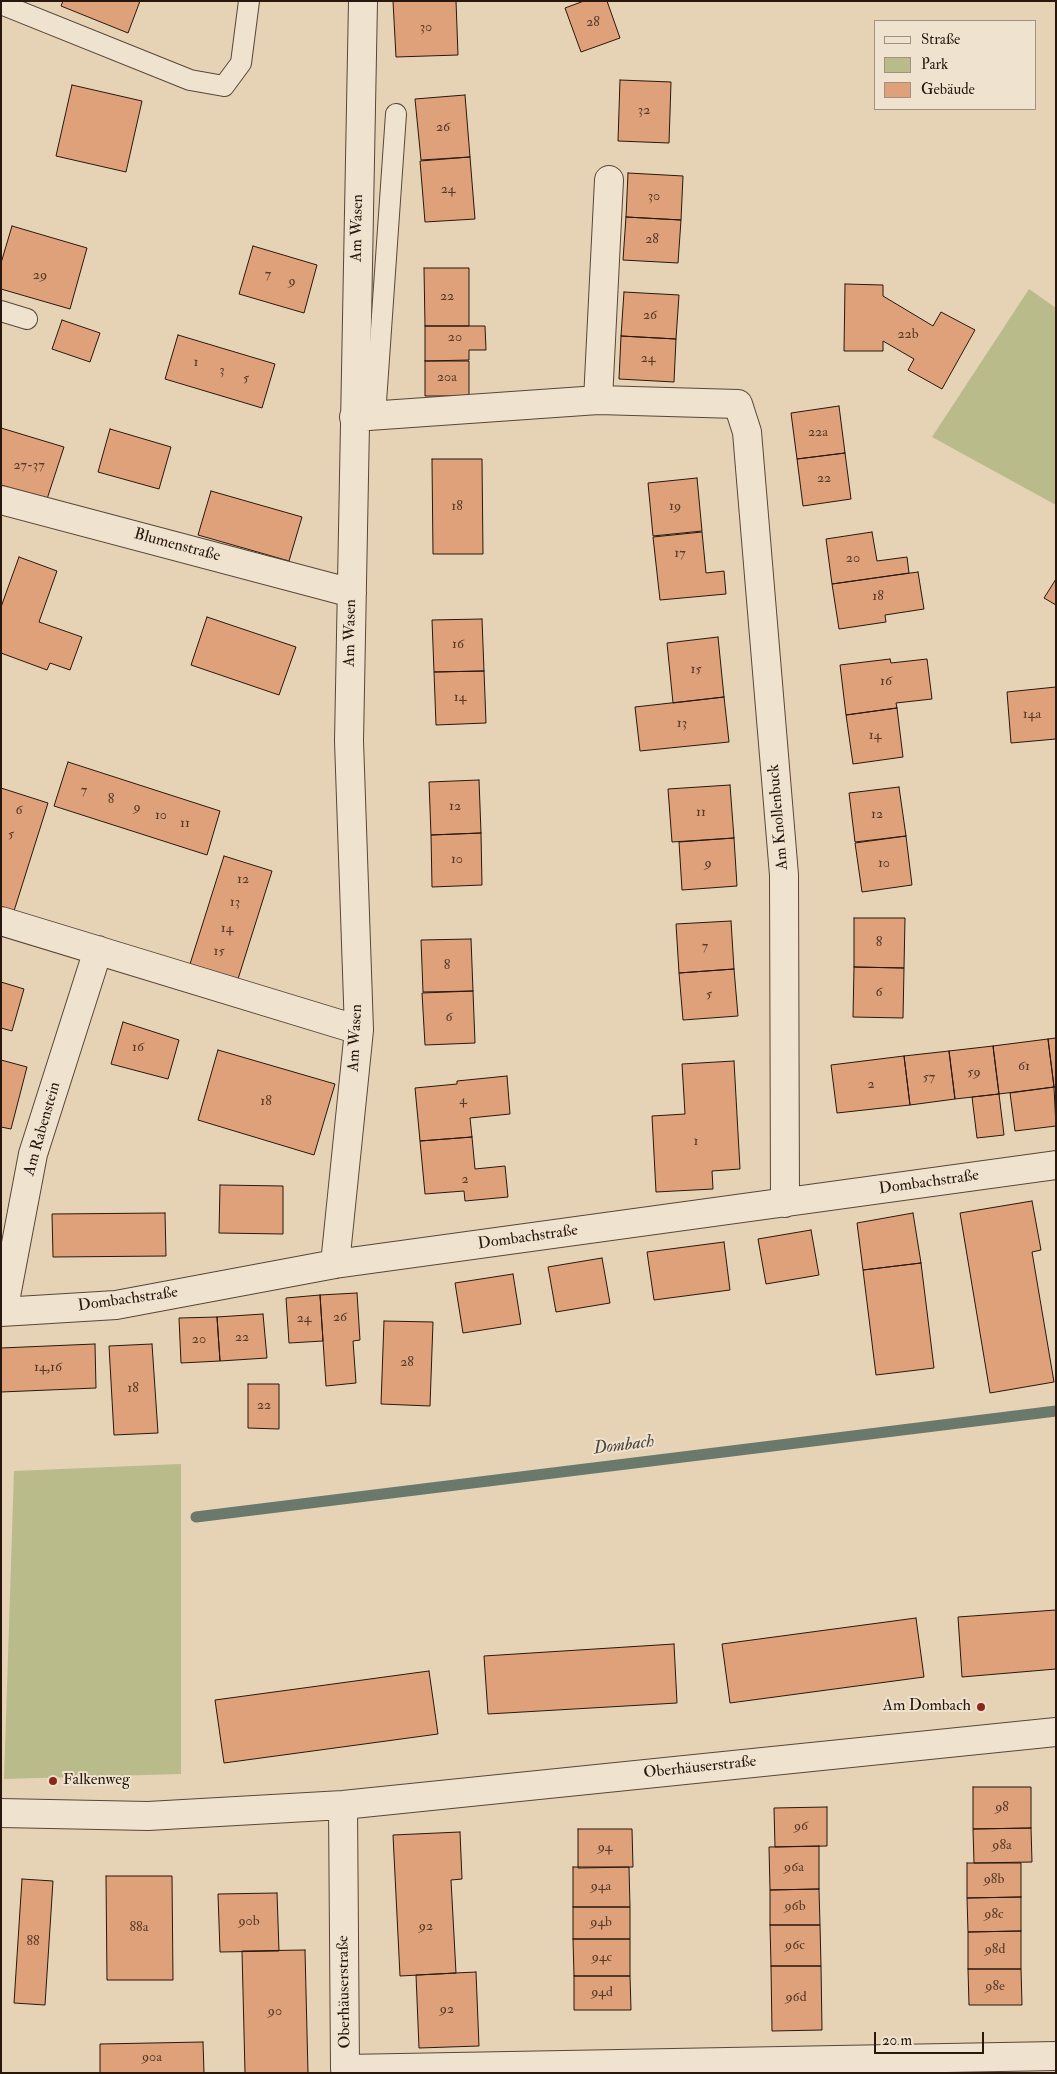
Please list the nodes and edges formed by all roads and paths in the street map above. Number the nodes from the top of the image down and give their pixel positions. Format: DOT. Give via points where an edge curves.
graph roads {
  1 [pos="249,1"];
  2 [pos="363,1"];
  3 [pos="1,4"];
  4 [pos="396,114"];
  5 [pos="609,180"];
  6 [pos="1,311"];
  7 [pos="27,319"];
  8 [pos="598,400"];
  9 [pos="365,417"];
  10 [pos="1,500"];
  11 [pos="352,592"];
  12 [pos="1,921"];
  13 [pos="98,950"];
  14 [pos="359,1030"];
  15 [pos="1056,1166"];
  16 [pos="785,1203"];
  17 [pos="335,1264"];
  18 [pos="2,1312"];
  19 [pos="1056,1732"];
  20 [pos="343,1805"];
  21 [pos="1,1813"];
  22 [pos="1056,2056"];
  23 [pos="345,2071"];
  1 -- 3 [label="lane" via="241,63 224,86 190,80"];
  2 -- 9 [label="street, Am Wasen"];
  4 -- 9 [label="lane"];
  5 -- 8 [label="street"];
  6 -- 7 [label="lane"];
  8 -- 9 [label="street"];
  8 -- 16 [label="street, Am Knollenbuck" via="738,404 747,432 784,875"];
  9 -- 11 [label="street, Am Wasen"];
  10 -- 11 [label="street, Blumenstraße"];
  11 -- 14 [label="street, Am Wasen" via="350,741"];
  12 -- 13 [label="street"];
  13 -- 14 [label="street"];
  13 -- 18 [label="street, Am Rabenstein" via="33,1154"];
  14 -- 17 [label="street, Am Wasen"];
  15 -- 16 [label="street, Dombachstraße"];
  16 -- 17 [label="street, Dombachstraße"];
  17 -- 18 [label="street, Dombachstraße" via="116,1305"];
  19 -- 20 [label="street, Oberhäuserstraße"];
  20 -- 21 [label="street, Oberhäuserstraße" via="148,1816"];
  20 -- 23 [label="street, Oberhäuserstraße"];
  22 -- 23 [label="street, Oberhäuserstraße"];
}
